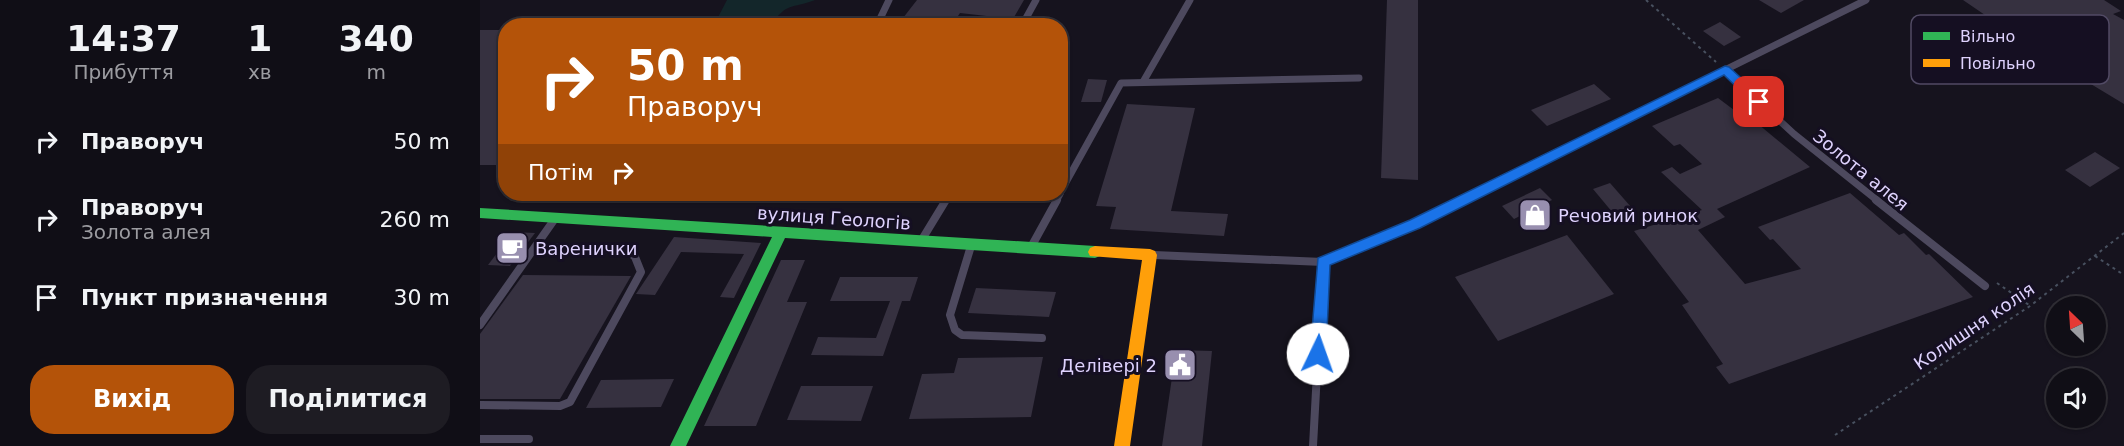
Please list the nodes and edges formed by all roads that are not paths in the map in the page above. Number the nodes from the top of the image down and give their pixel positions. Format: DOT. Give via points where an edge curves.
graph roads {
  1 [pos="889,0"];
  2 [pos="1036,0"];
  3 [pos="1190,0"];
  4 [pos="1866,0"];
  5 [pos="880,18"];
  6 [pos="1026,18"];
  7 [pos="1725,70"];
  8 [pos="1359,78"];
  9 [pos="1143,82"];
  10 [pos="1068,179"];
  11 [pos="945,201"];
  12 [pos="1056,201"];
  13 [pos="480,213"];
  14 [pos="556,217"];
  15 [pos="780,234"];
  16 [pos="921,242"];
  17 [pos="970,246"];
  18 [pos="537,247"];
  19 [pos="1029,250"];
  20 [pos="1150,255"];
  21 [pos="1323,262"];
  22 [pos="1985,286"];
  23 [pos="480,325"];
  24 [pos="1042,338"];
  25 [pos="480,405"];
  26 [pos="480,439"];
  27 [pos="529,439"];
  28 [pos="678,446"];
  29 [pos="1122,446"];
  30 [pos="1313,446"];
  1 -- 5 [label="lane"];
  2 -- 6 [label="lane"];
  3 -- 9 [label="lane"];
  4 -- 7 [label="lane"];
  7 -- 21 [label="lane" via="1415,224"];
  7 -- 22 [label="lane, Золота алея" via="1794,134"];
  8 -- 9 [label="lane"];
  9 -- 10 [label="lane" via="1121,83"];
  11 -- 16 [label="lane"];
  12 -- 19 [label="lane"];
  13 -- 14 [label="street, вулиця Геологів"];
  14 -- 15 [label="street, вулиця Геологів"];
  14 -- 18 [label="lane"];
  15 -- 16 [label="street, вулиця Геологів"];
  15 -- 28 [label="street"];
  16 -- 17 [label="street, вулиця Геологів"];
  17 -- 19 [label="street, вулиця Геологів"];
  17 -- 24 [label="lane" via="950,315 955,330 962,335"];
  18 -- 23 [label="lane"];
  18 -- 25 [label="lane" via="627,250 641,272 570,402 560,406"];
  19 -- 20 [label="street, вулиця Геологів"];
  20 -- 21 [label="lane"];
  20 -- 29 [label="street"];
  21 -- 30 [label="lane"];
  26 -- 27 [label="lane"];
}
